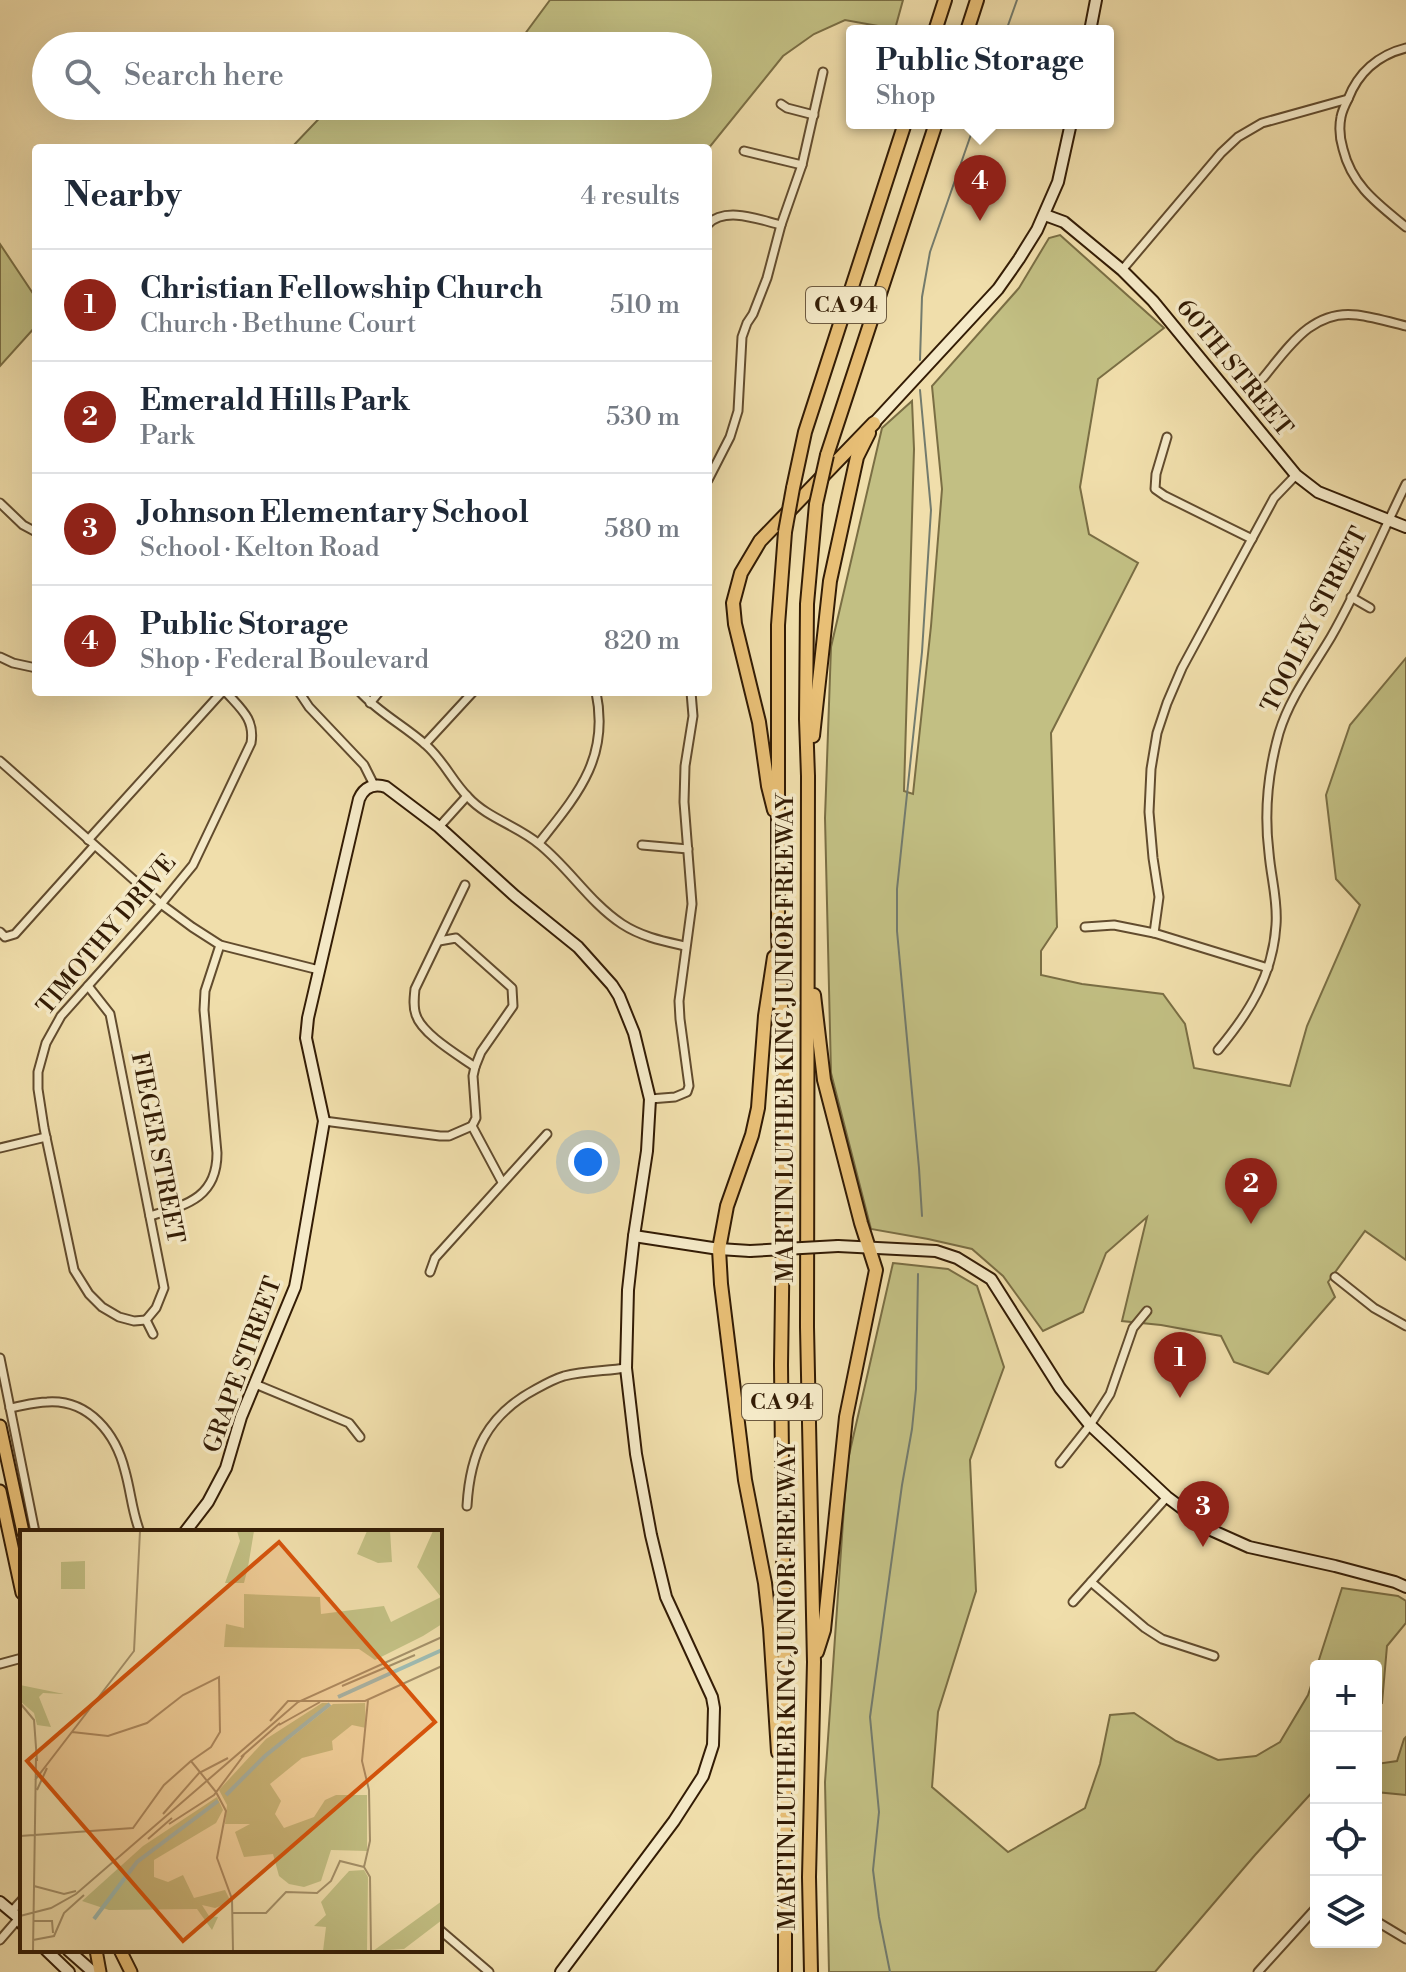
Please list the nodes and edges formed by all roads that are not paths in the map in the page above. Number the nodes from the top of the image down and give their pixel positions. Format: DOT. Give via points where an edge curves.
graph roads {
  1 [pos="945,0"];
  2 [pos="977,0"];
  3 [pos="1096,0"];
  4 [pos="937,25"];
  5 [pos="969,25"];
  6 [pos="1091,25"];
  7 [pos="1406,48"];
  8 [pos="823,72"];
  9 [pos="1348,99"];
  10 [pos="781,104"];
  11 [pos="814,115"];
  12 [pos="903,129"];
  13 [pos="934,129"];
  14 [pos="1070,129"];
  15 [pos="744,151"];
  16 [pos="802,165"];
  17 [pos="1045,215"];
  18 [pos="712,219"];
  19 [pos="781,225"];
  20 [pos="1406,227"];
  21 [pos="1122,270"];
  22 [pos="1406,326"];
  23 [pos="1263,378"];
  24 [pos="874,423"];
  25 [pos="1167,437"];
  26 [pos="712,472"];
  27 [pos="1296,475"];
  28 [pos="1406,484"];
  29 [pos="0,503"];
  30 [pos="1389,519"];
  31 [pos="1406,527"];
  32 [pos="32,530"];
  33 [pos="1252,539"];
  34 [pos="1351,597"];
  35 [pos="1370,608"];
  36 [pos="0,657"];
  37 [pos="32,667"];
  38 [pos="220,696"];
  39 [pos="228,696"];
  40 [pos="302,696"];
  41 [pos="364,696"];
  42 [pos="376,696"];
  43 [pos="469,696"];
  44 [pos="597,696"];
  45 [pos="691,696"];
  46 [pos="370,703"];
  47 [pos="425,744"];
  48 [pos="0,761"];
  49 [pos="808,776"];
  50 [pos="374,785"];
  51 [pos="467,796"];
  52 [pos="439,827"];
  53 [pos="778,827"];
  54 [pos="91,843"];
  55 [pos="539,843"];
  56 [pos="642,845"];
  57 [pos="688,849"];
  58 [pos="465,885"];
  59 [pos="161,904"];
  60 [pos="1085,927"];
  61 [pos="1154,933"];
  62 [pos="2,934"];
  63 [pos="778,937"];
  64 [pos="808,939"];
  65 [pos="439,941"];
  66 [pos="220,945"];
  67 [pos="685,946"];
  68 [pos="1268,968"];
  69 [pos="319,970"];
  70 [pos="88,986"];
  71 [pos="1218,1050"];
  72 [pos="475,1067"];
  73 [pos="650,1099"];
  74 [pos="324,1121"];
  75 [pos="472,1126"];
  76 [pos="547,1134"];
  77 [pos="46,1137"];
  78 [pos="0,1148"];
  79 [pos="502,1182"];
  80 [pos="150,1216"];
  81 [pos="634,1236"];
  82 [pos="870,1247"];
  83 [pos="719,1249"];
  84 [pos="430,1272"];
  85 [pos="1335,1277"];
  86 [pos="1147,1311"];
  87 [pos="146,1320"];
  88 [pos="1406,1326"];
  89 [pos="153,1334"];
  90 [pos="0,1358"];
  91 [pos="626,1368"];
  92 [pos="255,1384"];
  93 [pos="10,1408"];
  94 [pos="1090,1425"];
  95 [pos="0,1426"];
  96 [pos="360,1437"];
  97 [pos="1060,1463"];
  98 [pos="0,1491"];
  99 [pos="1167,1497"];
  100 [pos="467,1506"];
  101 [pos="23,1530"];
  102 [pos="35,1530"];
  103 [pos="139,1530"];
  104 [pos="187,1530"];
  105 [pos="1091,1582"];
  106 [pos="20,1584"];
  107 [pos="1406,1587"];
  108 [pos="1073,1602"];
  109 [pos="1214,1656"];
  110 [pos="20,1659"];
  111 [pos="814,1662"];
  112 [pos="0,1664"];
  113 [pos="784,1867"];
  114 [pos="0,1902"];
  115 [pos="1310,1915"];
  116 [pos="19,1918"];
  117 [pos="1382,1925"];
  118 [pos="442,1932"];
  119 [pos="1406,1939"];
  120 [pos="0,1940"];
  121 [pos="48,1952"];
  122 [pos="71,1952"];
  123 [pos="121,1952"];
  124 [pos="94,1966"];
  125 [pos="69,1972"];
  126 [pos="131,1972"];
  127 [pos="489,1972"];
  128 [pos="561,1972"];
  129 [pos="785,1972"];
  130 [pos="811,1972"];
  131 [pos="1258,1972"];
  1 -- 4 [label="highway"];
  2 -- 5 [label="highway"];
  3 -- 6 [label="street"];
  7 -- 9 [label="street" via="1366,70"];
  8 -- 11 [label="street"];
  9 -- 20 [label="street" via="1340,131 1348,165 1368,196"];
  9 -- 21 [label="street" via="1262,123 1238,137"];
  10 -- 11 [label="street"];
  11 -- 16 [label="street"];
  12 -- 53 [label="highway, MARTIN LUTHER KING JUNIOR FREEWAY / CA 94, bridge" via="805,432 785,532 778,625"];
  13 -- 49 [label="highway, MARTIN LUTHER KING JUNIOR FREEWAY / CA 94, bridge" via="827,455 816,504 807,604"];
  14 -- 17 [label="street"];
  15 -- 16 [label="street"];
  16 -- 19 [label="street"];
  17 -- 21 [label="street, 60TH STREET" via="1064,222"];
  17 -- 24 [label="street" via="998,289"];
  18 -- 19 [label="street" via="737,215"];
  19 -- 26 [label="street" via="767,278 742,337 738,411"];
  21 -- 27 [label="street, 60TH STREET"];
  22 -- 23 [label="street" via="1354,314 1313,323"];
  24 -- 49 [label="highway" via="857,457 830,581"];
  24 -- 53 [label="highway" via="760,541 741,573 733,603"];
  25 -- 33 [label="street" via="1155,489"];
  27 -- 30 [label="street, 60TH STREET" via="1318,492"];
  27 -- 33 [label="street" via="1274,498"];
  28 -- 30 [label="street, TOOLEY STREET"];
  29 -- 32 [label="street"];
  30 -- 31 [label="street, 60TH STREET"];
  30 -- 34 [label="street, TOOLEY STREET"];
  33 -- 61 [label="street" via="1182,668 1157,733 1149,812 1159,897"];
  34 -- 35 [label="street"];
  34 -- 68 [label="street, TOOLEY STREET" via="1290,703 1274,752 1267,821 1276,928"];
  36 -- 37 [label="street"];
  38 -- 54 [label="street"];
  39 -- 59 [label="street, TIMOTHY DRIVE" via="249,719 251,743 193,865"];
  40 -- 50 [label="street" via="364,765"];
  41 -- 46 [label="street"];
  42 -- 46 [label="street"];
  43 -- 47 [label="street"];
  44 -- 55 [label="street" via="598,741 588,776"];
  45 -- 57 [label="street" via="684,790"];
  46 -- 47 [label="street"];
  47 -- 51 [label="street"];
  48 -- 54 [label="street"];
  49 -- 64 [label="highway, MARTIN LUTHER KING JUNIOR FREEWAY / CA 94"];
  50 -- 52 [label="street" via="386,787"];
  50 -- 69 [label="street, GRAPE STREET" via="359,799"];
  51 -- 52 [label="street"];
  51 -- 55 [label="street"];
  52 -- 73 [label="street" via="578,947 612,985 634,1033"];
  53 -- 63 [label="highway, MARTIN LUTHER KING JUNIOR FREEWAY / CA 94"];
  54 -- 59 [label="street"];
  54 -- 62 [label="street" via="15,934"];
  55 -- 67 [label="street" via="622,924"];
  56 -- 57 [label="street"];
  57 -- 67 [label="street" via="692,904"];
  58 -- 65 [label="street"];
  59 -- 66 [label="street"];
  59 -- 70 [label="street, TIMOTHY DRIVE"];
  60 -- 61 [label="street" via="1114,925"];
  61 -- 68 [label="street"];
  63 -- 83 [label="highway" via="769,978 758,1108"];
  63 -- 113 [label="highway, MARTIN LUTHER KING JUNIOR FREEWAY / CA 94" via="785,1091"];
  64 -- 82 [label="highway" via="824,1080"];
  64 -- 111 [label="highway, MARTIN LUTHER KING JUNIOR FREEWAY / CA 94" via="807,1327"];
  65 -- 72 [label="street" via="413,1003 424,1029"];
  65 -- 72 [label="street" via="456,938 512,988 513,1006"];
  66 -- 69 [label="street"];
  66 -- 80 [label="street" via="204,1010 216,1168 193,1201"];
  67 -- 73 [label="street" via="679,1001 689,1086 682,1096"];
  68 -- 71 [label="street, TOOLEY STREET" via="1246,1014"];
  69 -- 74 [label="street, GRAPE STREET" via="306,1038"];
  70 -- 77 [label="street, TIMOTHY DRIVE" via="59,1019 43,1053 38,1089"];
  70 -- 80 [label="street, FIEGER STREET" via="110,1014"];
  72 -- 75 [label="street"];
  73 -- 81 [label="street"];
  74 -- 75 [label="street" via="440,1136"];
  74 -- 92 [label="street, GRAPE STREET" via="295,1287"];
  75 -- 79 [label="street"];
  76 -- 79 [label="street"];
  77 -- 78 [label="street"];
  77 -- 87 [label="street, TIMOTHY DRIVE" via="74,1270 102,1307 119,1317"];
  79 -- 84 [label="street" via="435,1258"];
  80 -- 87 [label="street, FIEGER STREET" via="164,1288"];
  81 -- 83 [label="street"];
  81 -- 91 [label="street"];
  82 -- 83 [label="street, bridge"];
  82 -- 94 [label="street" via="936,1251 991,1279 1060,1388"];
  82 -- 111 [label="highway" via="876,1270 846,1417 824,1630"];
  83 -- 113 [label="highway" via="745,1480 770,1628"];
  85 -- 88 [label="street"];
  86 -- 94 [label="street" via="1133,1328 1110,1394"];
  87 -- 89 [label="street"];
  90 -- 93 [label="street"];
  91 -- 100 [label="street" via="564,1376 521,1397 499,1415 478,1448"];
  91 -- 128 [label="street" via="651,1535 666,1597 712,1697 713,1745 703,1776 674,1821"];
  92 -- 96 [label="street" via="349,1423"];
  92 -- 104 [label="street, GRAPE STREET" via="219,1483"];
  93 -- 102 [label="street"];
  93 -- 103 [label="street" via="56,1402 98,1420 118,1448"];
  94 -- 97 [label="street"];
  94 -- 99 [label="street"];
  95 -- 101 [label="main road"];
  98 -- 106 [label="main road"];
  99 -- 105 [label="street"];
  99 -- 107 [label="street" via="1211,1530 1249,1547"];
  105 -- 108 [label="street"];
  105 -- 109 [label="street" via="1162,1639"];
  110 -- 112 [label="street"];
  111 -- 130 [label="highway, MARTIN LUTHER KING JUNIOR FREEWAY / CA 94"];
  113 -- 129 [label="highway, MARTIN LUTHER KING JUNIOR FREEWAY / CA 94"];
  114 -- 116 [label="street"];
  115 -- 131 [label="street"];
  116 -- 120 [label="street"];
  117 -- 119 [label="street"];
  118 -- 127 [label="street"];
  121 -- 125 [label="street"];
  122 -- 124 [label="street"];
  123 -- 126 [label="main road"];
}
